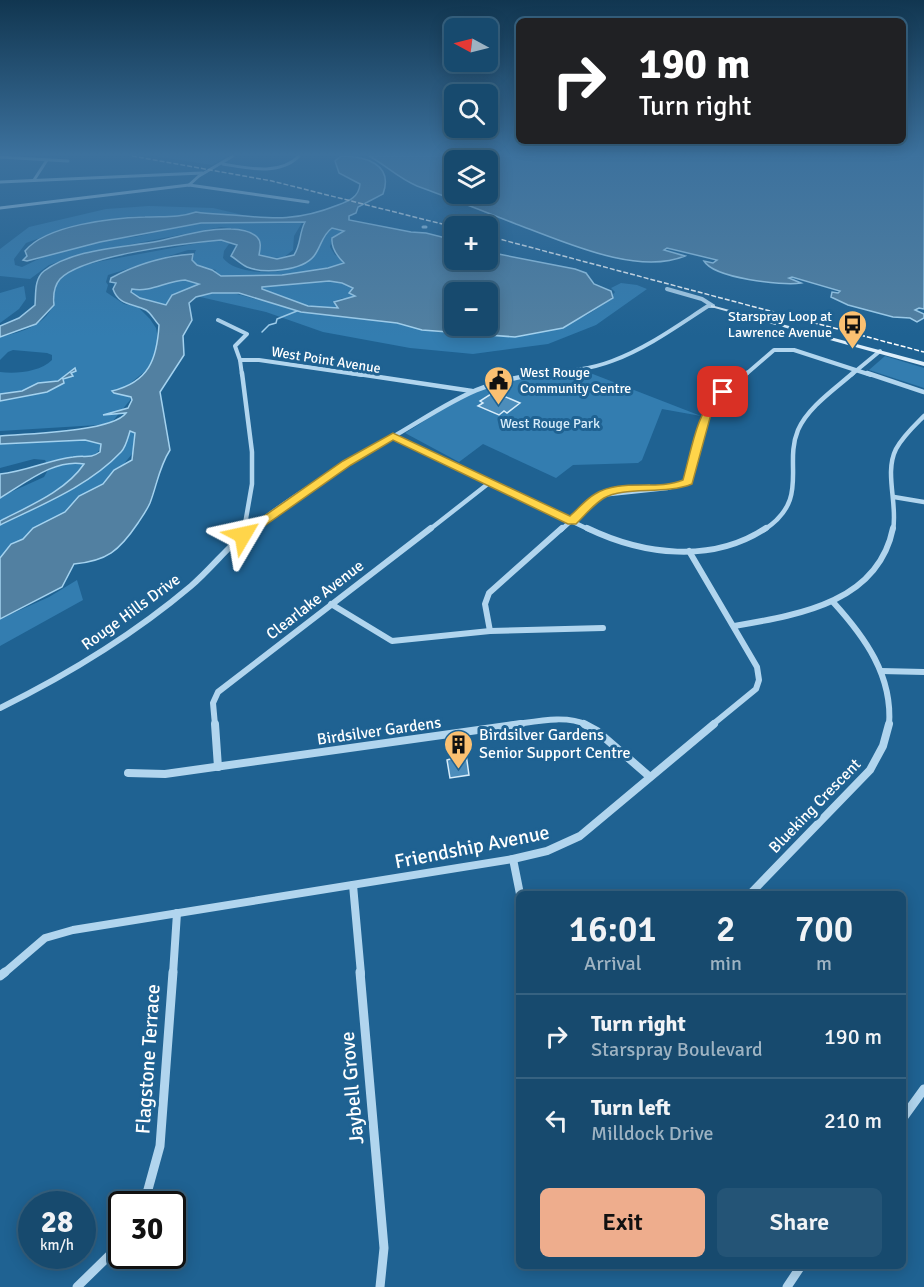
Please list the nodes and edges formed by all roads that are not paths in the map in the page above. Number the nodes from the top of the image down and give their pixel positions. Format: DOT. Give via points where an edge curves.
graph roads {
  1 [pos="667,289"];
  2 [pos="714,306"];
  3 [pos="218,320"];
  4 [pos="880,351"];
  5 [pos="240,360"];
  6 [pos="924,364"];
  7 [pos="859,370"];
  8 [pos="473,391"];
  9 [pos="924,392"];
  10 [pos="924,416"];
  11 [pos="393,436"];
  12 [pos="489,483"];
  13 [pos="894,497"];
  14 [pos="924,502"];
  15 [pos="572,521"];
  16 [pos="243,535"];
  17 [pos="689,551"];
  18 [pos="832,602"];
  19 [pos="331,604"];
  20 [pos="734,626"];
  21 [pos="603,628"];
  22 [pos="490,631"];
  23 [pos="881,672"];
  24 [pos="924,672"];
  25 [pos="0,708"];
  26 [pos="218,767"];
  27 [pos="128,773"];
  28 [pos="650,777"];
  29 [pos="513,859"];
  30 [pos="353,885"];
  31 [pos="519,891"];
  32 [pos="753,891"];
  33 [pos="177,913"];
  34 [pos="0,976"];
  35 [pos="924,1089"];
  36 [pos="906,1114"];
  37 [pos="148,1191"];
  38 [pos="108,1256"];
  39 [pos="799,1269"];
  40 [pos="77,1287"];
  41 [pos="380,1287"];
  42 [pos="787,1287"];
  1 -- 2 [label="street"];
  2 -- 4 [label="street"];
  2 -- 8 [label="street, Rouge Hills Drive" via="616,360 584,369 508,379"];
  3 -- 5 [label="street" via="247,334 235,346"];
  4 -- 6 [label="street"];
  4 -- 7 [label="street"];
  5 -- 8 [label="street, West Point Avenue"];
  5 -- 16 [label="street" via="252,452 252,484"];
  7 -- 9 [label="street"];
  7 -- 15 [label="street" via="794,350 774,350 712,403 688,482 675,487 600,495"];
  7 -- 17 [label="street" via="800,425 793,488 784,511 766,529 741,542"];
  8 -- 11 [label="street, Rouge Hills Drive"];
  10 -- 13 [label="street" via="892,457"];
  11 -- 12 [label="street"];
  11 -- 16 [label="street, Rouge Hills Drive"];
  12 -- 15 [label="street"];
  12 -- 19 [label="street, Clearlake Avenue"];
  13 -- 14 [label="street"];
  13 -- 18 [label="street" via="893,535 880,563 856,587"];
  15 -- 17 [label="street" via="609,540 636,548"];
  15 -- 22 [label="street" via="489,593 485,604"];
  16 -- 25 [label="street, Rouge Hills Drive" via="184,591 88,660"];
  17 -- 20 [label="street, Friendship Avenue"];
  18 -- 20 [label="street" via="787,617"];
  18 -- 23 [label="street, Blueking Crescent" via="862,638"];
  19 -- 22 [label="street" via="393,641"];
  19 -- 26 [label="street, Clearlake Avenue" via="218,692 213,703"];
  20 -- 28 [label="street, Friendship Avenue" via="757,667 756,689"];
  21 -- 22 [label="street"];
  23 -- 24 [label="street"];
  23 -- 32 [label="street, Blueking Crescent" via="889,720 883,749 870,770"];
  26 -- 27 [label="street, Birdsilver Gardens" via="165,774"];
  26 -- 28 [label="street, Birdsilver Gardens" via="549,720 580,722 597,731"];
  28 -- 29 [label="street, Friendship Avenue" via="580,836 547,852"];
  29 -- 30 [label="street, Friendship Avenue"];
  29 -- 31 [label="street"];
  30 -- 33 [label="street, Friendship Avenue"];
  30 -- 41 [label="street, Jaybell Grove" via="384,1248"];
  33 -- 34 [label="street, Friendship Avenue" via="45,938"];
  33 -- 37 [label="street, Flagstone Terrace" via="160,1146"];
  35 -- 36 [label="street"];
  38 -- 40 [label="street"];
  39 -- 42 [label="street"];
}
